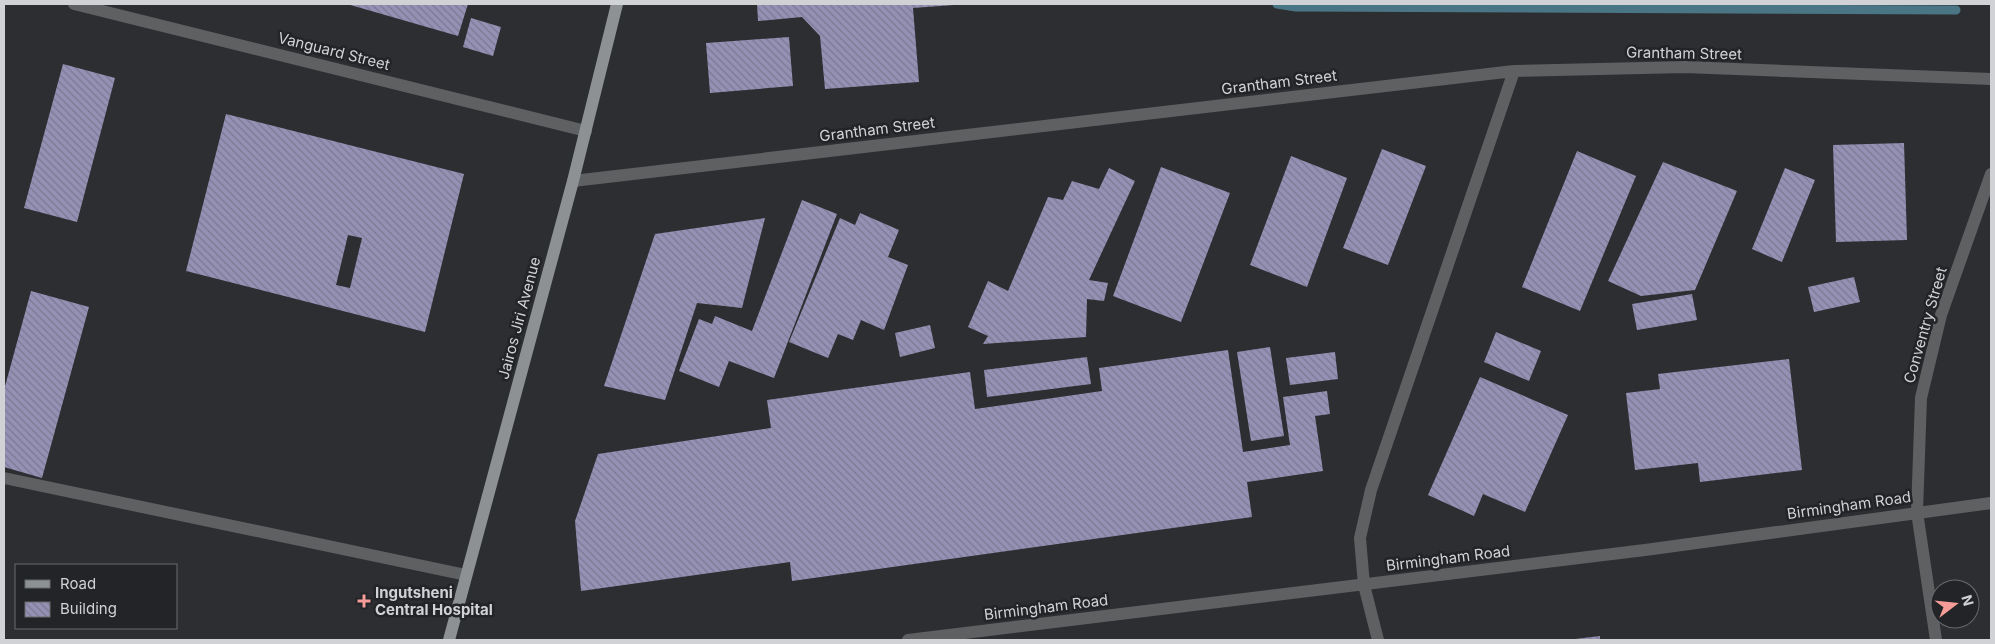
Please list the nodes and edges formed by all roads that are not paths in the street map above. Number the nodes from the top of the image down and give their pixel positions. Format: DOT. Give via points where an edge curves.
graph roads {
  1 [pos="74,4"];
  2 [pos="617,4"];
  3 [pos="1514,70"];
  4 [pos="1991,79"];
  5 [pos="586,131"];
  6 [pos="1991,174"];
  7 [pos="573,181"];
  8 [pos="4,478"];
  9 [pos="1991,502"];
  10 [pos="1918,512"];
  11 [pos="466,575"];
  12 [pos="1364,585"];
  13 [pos="449,640"];
  14 [pos="908,640"];
  15 [pos="1378,640"];
  16 [pos="1936,640"];
  1 -- 5 [label="street, Vanguard Street"];
  2 -- 5 [label="main road, Jairos Jiri Avenue"];
  3 -- 4 [label="street, Grantham Street" via="1685,67"];
  3 -- 7 [label="street, Grantham Street"];
  3 -- 12 [label="street" via="1371,490 1360,538"];
  5 -- 7 [label="main road, Jairos Jiri Avenue"];
  6 -- 10 [label="street, Conventry Street" via="1941,316 1921,398"];
  7 -- 11 [label="main road, Jairos Jiri Avenue"];
  8 -- 11 [label="street"];
  9 -- 10 [label="street, Birmingham Road"];
  10 -- 12 [label="street, Birmingham Road"];
  10 -- 16 [label="street, Conventry Street"];
  11 -- 13 [label="main road, Jairos Jiri Avenue"];
  12 -- 14 [label="street, Birmingham Road"];
  12 -- 15 [label="street"];
}
